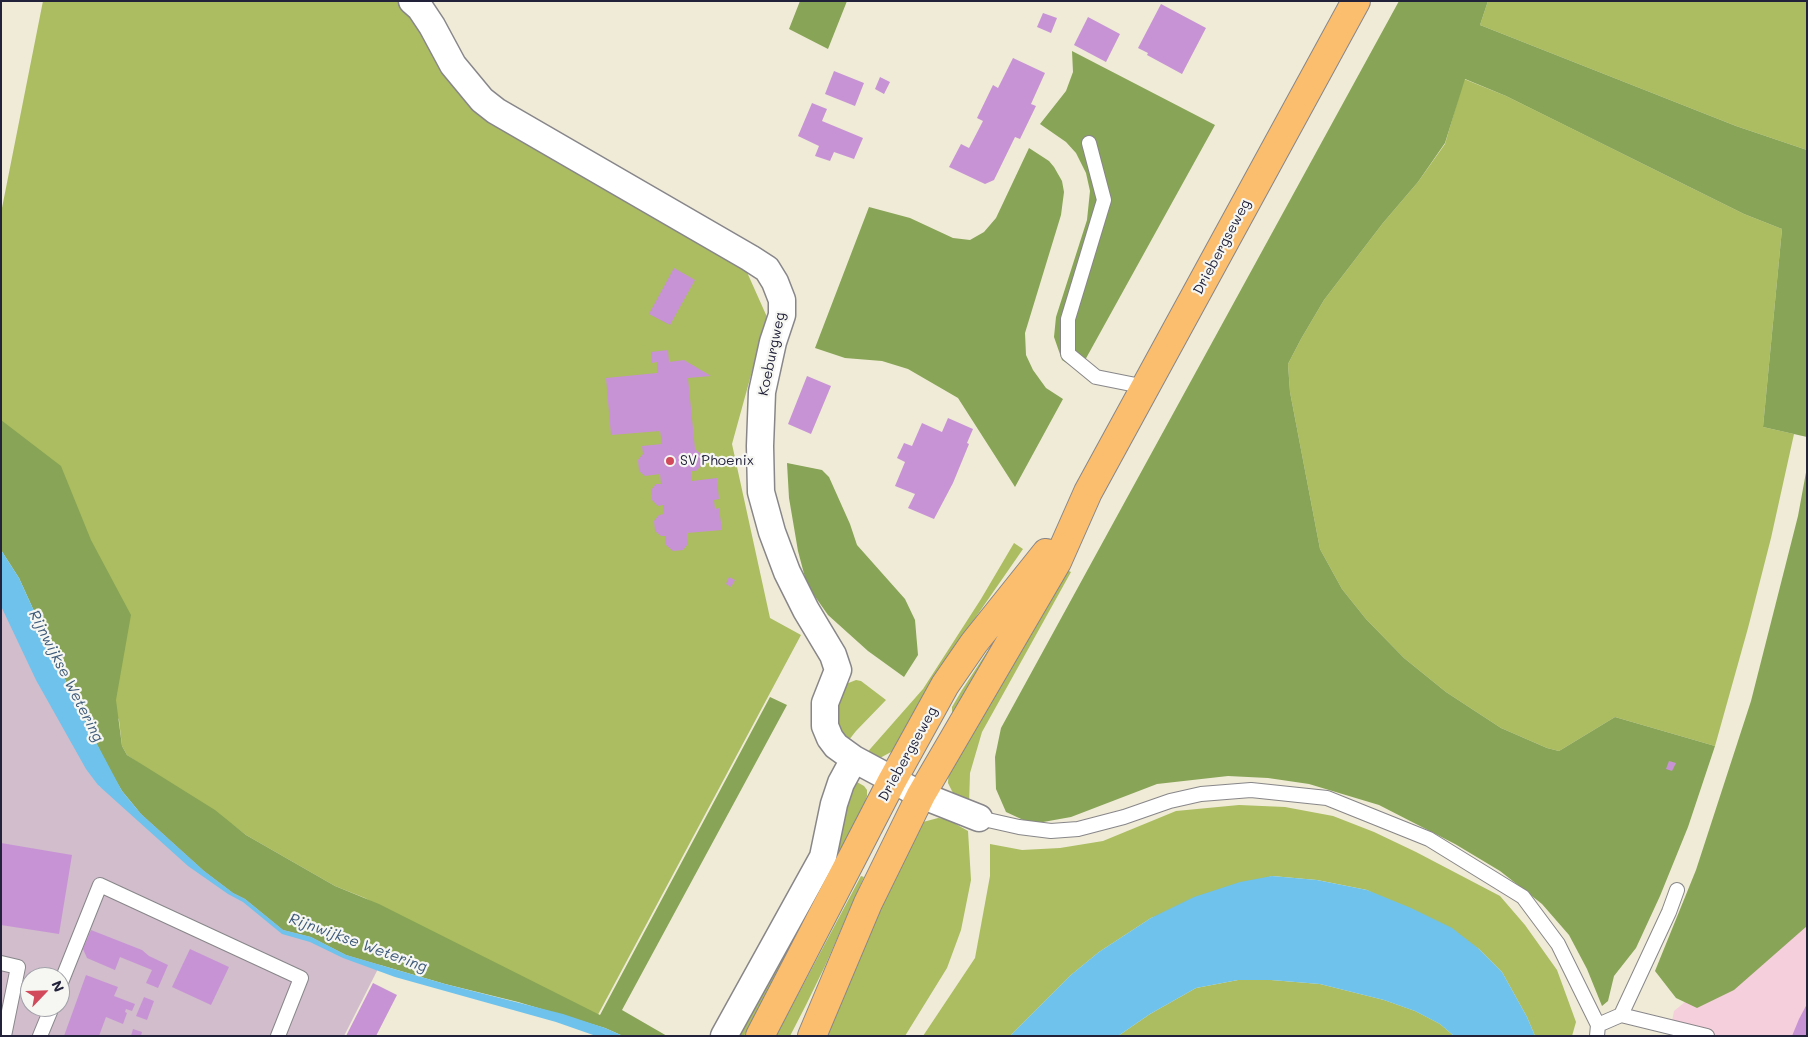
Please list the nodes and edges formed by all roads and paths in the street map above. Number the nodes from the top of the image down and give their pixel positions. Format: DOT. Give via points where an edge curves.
graph roads {
  1 [pos="412,1"];
  2 [pos="1356,1"];
  3 [pos="1089,143"];
  4 [pos="1146,388"];
  5 [pos="1088,492"];
  6 [pos="854,759"];
  7 [pos="892,781"];
  8 [pos="921,795"];
  9 [pos="979,818"];
  10 [pos="1677,890"];
  11 [pos="1,964"];
  12 [pos="68,967"];
  13 [pos="1622,1015"];
  14 [pos="48,1017"];
  15 [pos="1598,1030"];
  16 [pos="4,1036"];
  17 [pos="40,1036"];
  18 [pos="278,1036"];
  19 [pos="724,1036"];
  20 [pos="760,1036"];
  21 [pos="812,1036"];
  22 [pos="1707,1036"];
  1 -- 6 [label="street, Koeburgweg" via="432,26 454,65 482,100 750,258 767,270 775,282 782,300 782,315 762,392 761,492 786,572 833,654 838,670 825,703 825,726 836,746"];
  2 -- 4 [label="main road, Driebergseweg"];
  3 -- 4 [label="lane" via="1104,200 1068,319 1068,354 1096,378"];
  4 -- 5 [label="main road, Driebergseweg"];
  5 -- 7 [label="main road, Driebergseweg" via="946,685"];
  5 -- 8 [label="main road, Driebergseweg" via="1057,562"];
  6 -- 7 [label="street, Koeburgweg"];
  6 -- 19 [label="street" via="839,790 823,857"];
  7 -- 8 [label="street, Koeburgweg"];
  7 -- 20 [label="main road, Driebergseweg"];
  8 -- 9 [label="street, Koeburgweg"];
  8 -- 21 [label="main road, Driebergseweg" via="868,903"];
  9 -- 15 [label="lane" via="1051,831 1078,829 1201,794 1251,790 1327,798 1429,839 1523,897 1558,944"];
  10 -- 13 [label="lane"];
  11 -- 16 [label="lane" via="18,967"];
  12 -- 18 [label="lane" via="100,885 301,978"];
  13 -- 15 [label="lane"];
  13 -- 22 [label="lane"];
  14 -- 17 [label="lane"];
}
